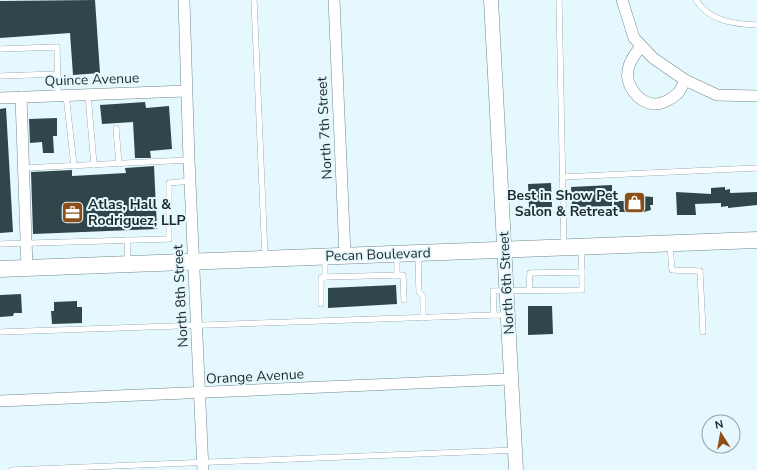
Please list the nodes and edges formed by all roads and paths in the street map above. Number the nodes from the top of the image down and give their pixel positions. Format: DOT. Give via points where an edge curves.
graph roads {
  1 [pos="184,0"];
  2 [pos="254,0"];
  3 [pos="334,0"];
  4 [pos="491,0"];
  5 [pos="559,0"];
  6 [pos="696,0"];
  7 [pos="622,4"];
  8 [pos="757,25"];
  9 [pos="641,46"];
  10 [pos="0,49"];
  11 [pos="58,74"];
  12 [pos="0,76"];
  13 [pos="685,80"];
  14 [pos="186,91"];
  15 [pos="88,95"];
  16 [pos="62,96"];
  17 [pos="757,96"];
  18 [pos="21,97"];
  19 [pos="0,98"];
  20 [pos="116,128"];
  21 [pos="188,160"];
  22 [pos="119,164"];
  23 [pos="94,165"];
  24 [pos="74,166"];
  25 [pos="24,168"];
  26 [pos="757,168"];
  27 [pos="562,177"];
  28 [pos="190,181"];
  29 [pos="127,240"];
  30 [pos="757,240"];
  31 [pos="670,243"];
  32 [pos="0,244"];
  33 [pos="26,244"];
  34 [pos="564,247"];
  35 [pos="581,247"];
  36 [pos="504,250"];
  37 [pos="418,252"];
  38 [pos="397,253"];
  39 [pos="345,255"];
  40 [pos="325,256"];
  41 [pos="265,258"];
  42 [pos="194,261"];
  43 [pos="128,264"];
  44 [pos="27,268"];
  45 [pos="0,269"];
  46 [pos="582,272"];
  47 [pos="397,275"];
  48 [pos="325,278"];
  49 [pos="507,291"];
  50 [pos="530,291"];
  51 [pos="404,300"];
  52 [pos="322,304"];
  53 [pos="501,315"];
  54 [pos="422,318"];
  55 [pos="196,325"];
  56 [pos="0,332"];
  57 [pos="703,332"];
  58 [pos="512,379"];
  59 [pos="200,393"];
  60 [pos="0,401"];
  61 [pos="515,450"];
  62 [pos="203,466"];
  63 [pos="12,470"];
  64 [pos="516,470"];
  1 -- 14 [label="street, North 8th Street"];
  2 -- 41 [label="lane"];
  3 -- 39 [label="street, North 7th Street"];
  4 -- 36 [label="street, North 6th Street"];
  5 -- 27 [label="lane"];
  6 -- 8 [label="lane" via="711,16 726,21"];
  7 -- 9 [label="street" via="634,38"];
  9 -- 13 [label="street"];
  9 -- 13 [label="street" via="627,70 628,83 635,95 653,104 667,101 679,92"];
  10 -- 11 [label="lane" via="57,47"];
  11 -- 12 [label="lane"];
  11 -- 16 [label="lane"];
  13 -- 17 [label="street" via="718,95"];
  14 -- 15 [label="street, Quince Avenue"];
  14 -- 21 [label="street, North 8th Street"];
  15 -- 16 [label="street, Quince Avenue"];
  15 -- 23 [label="lane"];
  16 -- 18 [label="street, Quince Avenue"];
  16 -- 24 [label="lane"];
  18 -- 19 [label="street, Quince Avenue"];
  18 -- 25 [label="street"];
  20 -- 22 [label="lane"];
  21 -- 22 [label="lane"];
  21 -- 28 [label="street, North 8th Street"];
  22 -- 23 [label="lane"];
  23 -- 24 [label="lane"];
  24 -- 25 [label="lane"];
  25 -- 33 [label="street"];
  26 -- 27 [label="lane"];
  27 -- 34 [label="lane"];
  28 -- 29 [label="lane" via="169,184 169,239"];
  28 -- 42 [label="street, North 8th Street"];
  29 -- 33 [label="lane"];
  29 -- 43 [label="lane"];
  30 -- 31 [label="main road, Pecan Boulevard"];
  31 -- 35 [label="main road, Pecan Boulevard"];
  31 -- 57 [label="lane" via="672,270 700,271"];
  32 -- 33 [label="lane"];
  33 -- 44 [label="street"];
  34 -- 35 [label="main road, Pecan Boulevard"];
  34 -- 36 [label="main road, Pecan Boulevard"];
  35 -- 46 [label="lane"];
  36 -- 37 [label="main road, Pecan Boulevard"];
  36 -- 49 [label="street, North 6th Street"];
  37 -- 38 [label="main road, Pecan Boulevard"];
  37 -- 54 [label="lane" via="419,292 423,296"];
  38 -- 39 [label="main road, Pecan Boulevard"];
  38 -- 47 [label="lane"];
  39 -- 40 [label="main road, Pecan Boulevard"];
  40 -- 41 [label="main road, Pecan Boulevard"];
  40 -- 48 [label="lane"];
  41 -- 42 [label="main road, Pecan Boulevard"];
  42 -- 43 [label="main road, Pecan Boulevard"];
  42 -- 55 [label="street, North 8th Street"];
  43 -- 44 [label="main road, Pecan Boulevard"];
  44 -- 45 [label="main road, Pecan Boulevard"];
  46 -- 50 [label="lane" via="530,274"];
  46 -- 50 [label="lane" via="582,290"];
  47 -- 48 [label="lane"];
  47 -- 51 [label="lane" via="402,275"];
  48 -- 52 [label="lane" via="321,278"];
  49 -- 50 [label="lane"];
  49 -- 53 [label="street, North 6th Street"];
  53 -- 54 [label="lane"];
  53 -- 58 [label="street, North 6th Street"];
  54 -- 55 [label="lane"];
  55 -- 56 [label="lane"];
  55 -- 59 [label="street, North 8th Street"];
  58 -- 59 [label="street, Orange Avenue"];
  58 -- 61 [label="street, North 6th Street"];
  59 -- 60 [label="street, Orange Avenue"];
  59 -- 62 [label="street, North 8th Street"];
  61 -- 62 [label="lane"];
  61 -- 64 [label="street, North 6th Street"];
  62 -- 63 [label="lane"];
}
